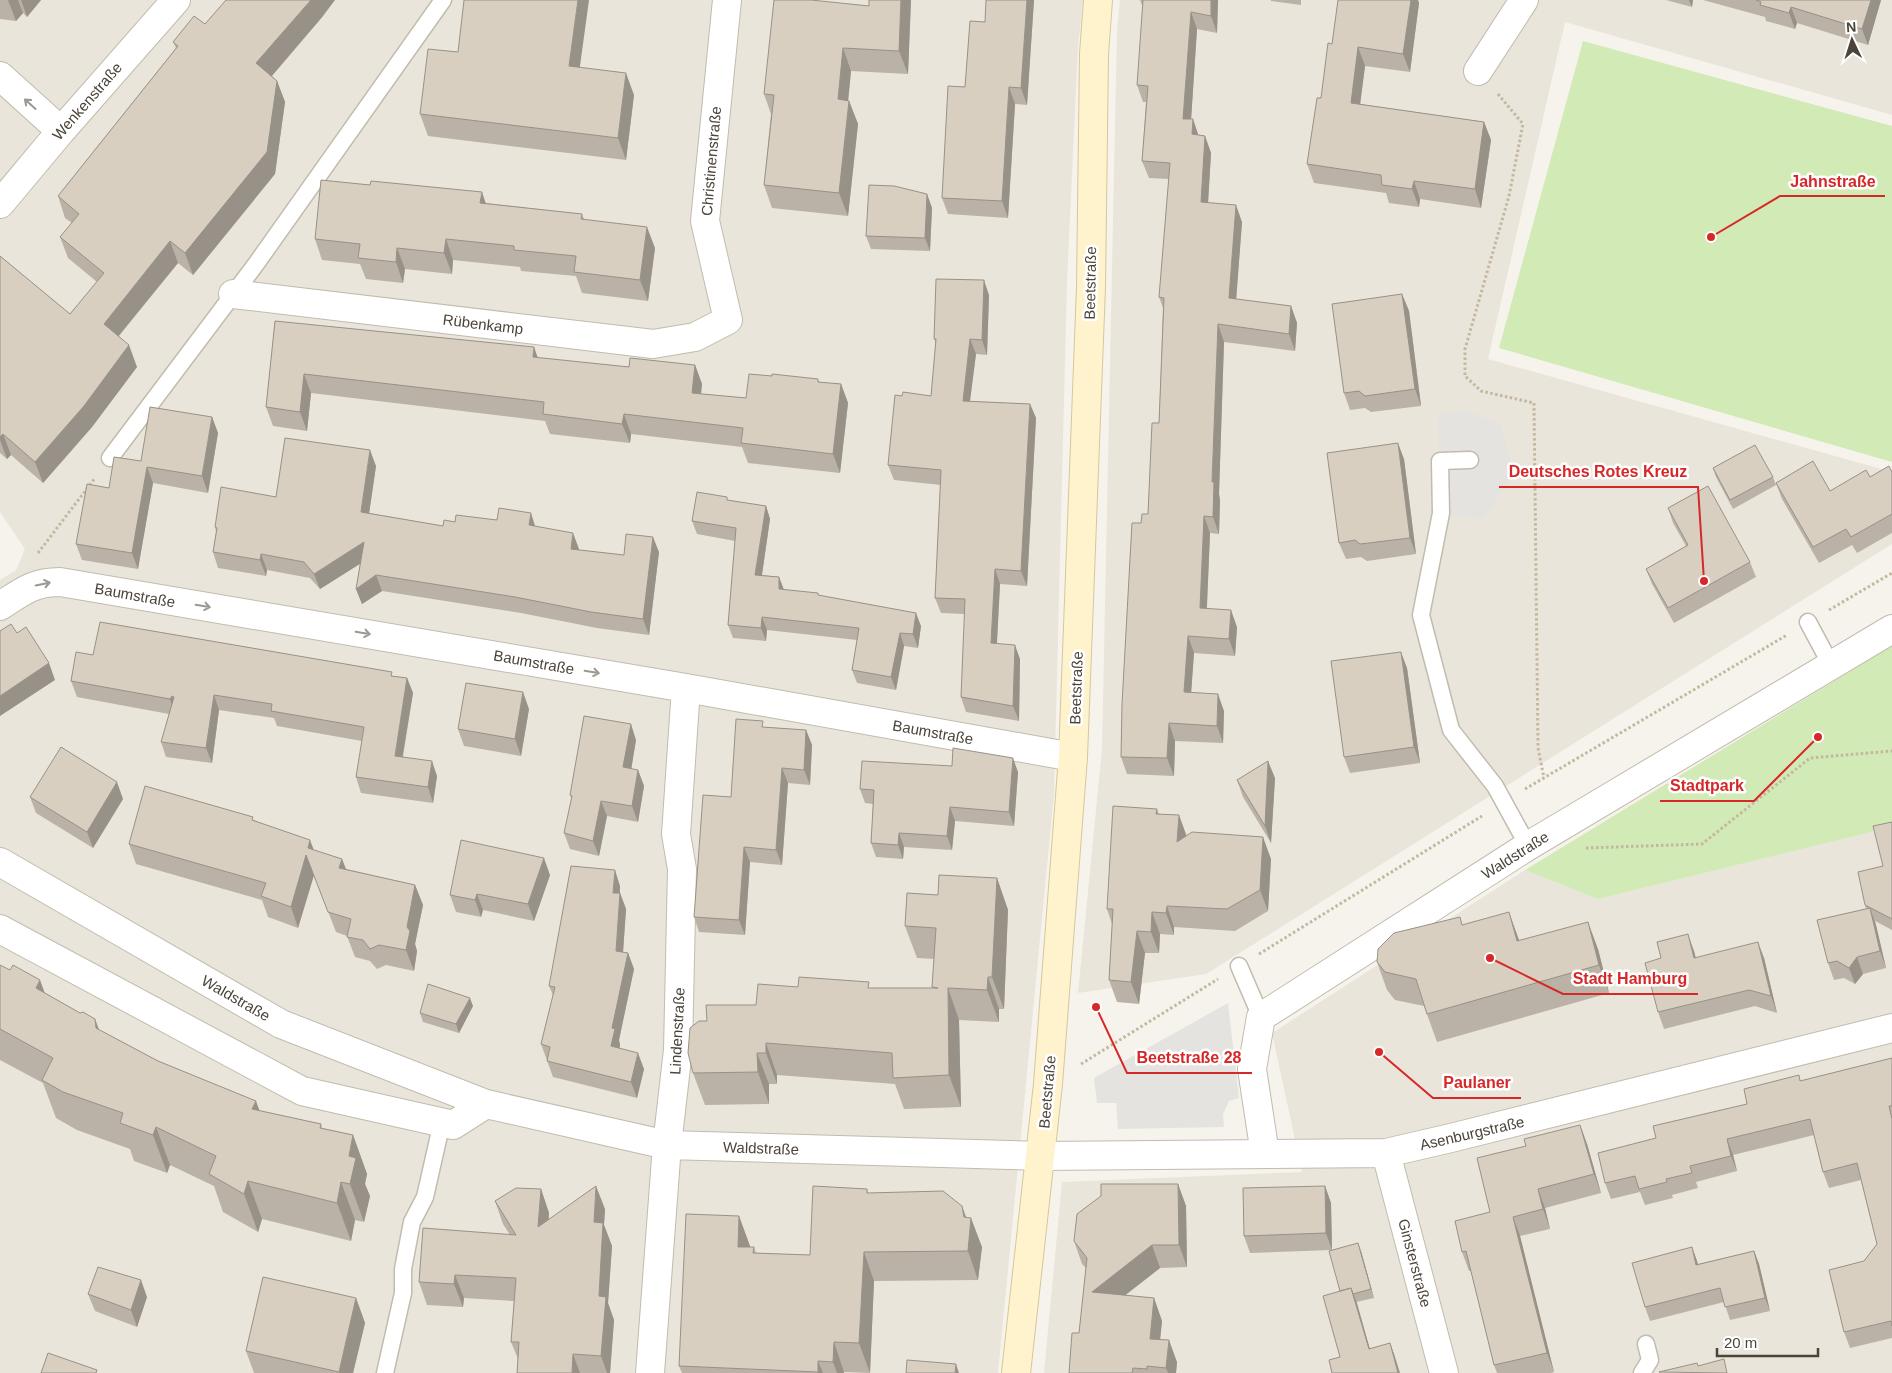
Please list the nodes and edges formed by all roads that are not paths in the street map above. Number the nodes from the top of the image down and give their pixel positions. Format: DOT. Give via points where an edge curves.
graph roads {
  1 [pos="175,0"];
  2 [pos="443,0"];
  3 [pos="727,0"];
  4 [pos="1098,0"];
  5 [pos="1524,0"];
  6 [pos="1478,71"];
  7 [pos="0,76"];
  8 [pos="61,131"];
  9 [pos="0,204"];
  10 [pos="234,294"];
  11 [pos="728,320"];
  12 [pos="110,458"];
  13 [pos="1470,460"];
  14 [pos="0,606"];
  15 [pos="1808,622"];
  16 [pos="1892,629"];
  17 [pos="1831,665"];
  18 [pos="686,688"];
  19 [pos="1073,757"];
  20 [pos="1528,846"];
  21 [pos="0,862"];
  22 [pos="0,929"];
  23 [pos="1239,966"];
  24 [pos="1261,1017"];
  25 [pos="1892,1028"];
  26 [pos="486,1104"];
  27 [pos="442,1122"];
  28 [pos="667,1145"];
  29 [pos="1386,1152"];
  30 [pos="1265,1154"];
  31 [pos="1041,1156"];
  32 [pos="1646,1344"];
  33 [pos="386,1373"];
  34 [pos="650,1373"];
  35 [pos="1016,1373"];
  36 [pos="1444,1373"];
  37 [pos="1642,1373"];
  1 -- 8 [label="street, Wenkenstraße"];
  2 -- 10 [label="lane"];
  3 -- 11 [label="street, Christinenstraße" via="705,221"];
  4 -- 19 [label="main road, Beetstraße"];
  5 -- 6 [label="street"];
  8 -- 7 [label="street, one-way"];
  8 -- 9 [label="street, Wenkenstraße"];
  10 -- 11 [label="street, Rübenkamp" via="653,344 695,337"];
  10 -- 12 [label="lane"];
  13 -- 20 [label="lane" via="1440,461 1441,512 1421,615 1451,730 1495,786"];
  14 -- 18 [label="street, Baumstraße, one-way" via="29,588 44,582 60,582"];
  15 -- 17 [label="lane"];
  16 -- 17 [label="street, Waldstraße"];
  17 -- 20 [label="street, Waldstraße"];
  18 -- 19 [label="street, Baumstraße"];
  18 -- 28 [label="street, Lindenstraße" via="676,834 682,869 678,1050"];
  19 -- 31 [label="main road, Beetstraße"];
  20 -- 24 [label="street, Waldstraße"];
  21 -- 26 [label="street, Waldstraße" via="281,1024"];
  22 -- 27 [label="street" via="302,1091"];
  23 -- 24 [label="lane"];
  24 -- 30 [label="street" via="1252,1069"];
  25 -- 29 [label="street, Asenburgstraße"];
  26 -- 27 [label="street" via="453,1125"];
  26 -- 28 [label="street, Waldstraße"];
  27 -- 33 [label="lane" via="425,1197 412,1222 403,1269 404,1294"];
  28 -- 31 [label="street, Waldstraße"];
  28 -- 34 [label="street, Lindenstraße"];
  29 -- 30 [label="street, Asenburgstraße"];
  29 -- 36 [label="street, Ginsterstraße"];
  30 -- 31 [label="street, Asenburgstraße"];
  31 -- 35 [label="main road, Beetstraße"];
  32 -- 37 [label="lane" via="1650,1360"];
}
